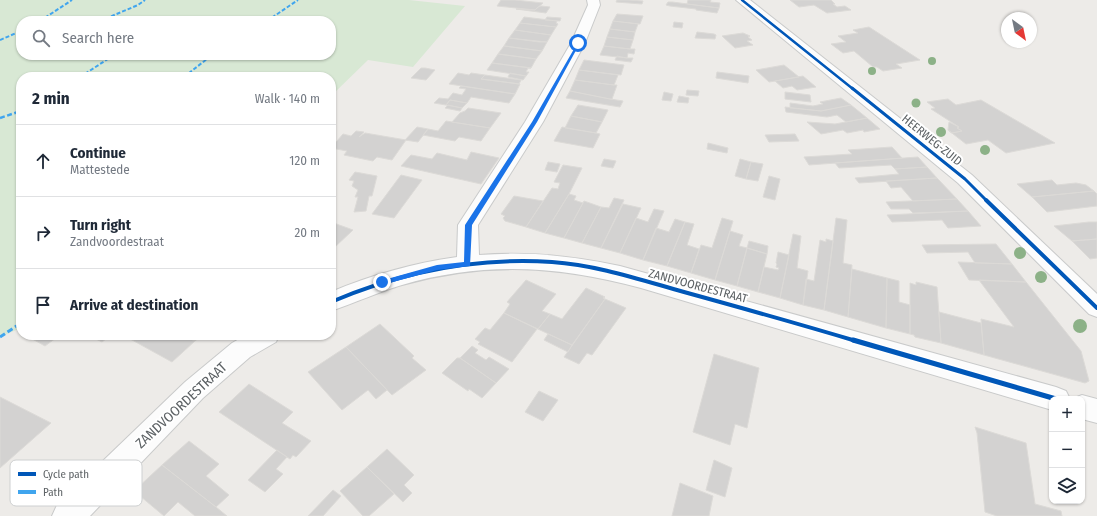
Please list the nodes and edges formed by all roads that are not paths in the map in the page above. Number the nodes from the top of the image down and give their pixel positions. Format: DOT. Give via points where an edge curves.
graph roads {
  1 [pos="593,0"];
  2 [pos="742,0"];
  3 [pos="468,264"];
  4 [pos="336,300"];
  5 [pos="1097,308"];
  6 [pos="258,340"];
  7 [pos="1049,397"];
  8 [pos="1085,407"];
  9 [pos="1097,411"];
  10 [pos="124,460"];
  11 [pos="78,506"];
  12 [pos="68,516"];
  1 -- 3 [label="street" via="594,5 578,43 556,83 468,225"];
  2 -- 5 [label="street, HEERWEG-ZUID" via="965,179"];
  3 -- 4 [label="street, ZANDVOORDESTRAAT" via="437,268 351,292"];
  3 -- 7 [label="street, ZANDVOORDESTRAAT" via="534,260 586,266 743,308"];
  6 -- 10 [label="street, ZANDVOORDESTRAAT" via="241,350 194,390"];
  8 -- 9 [label="street"];
  11 -- 12 [label="street, ZANDVOORDESTRAAT"];
}
